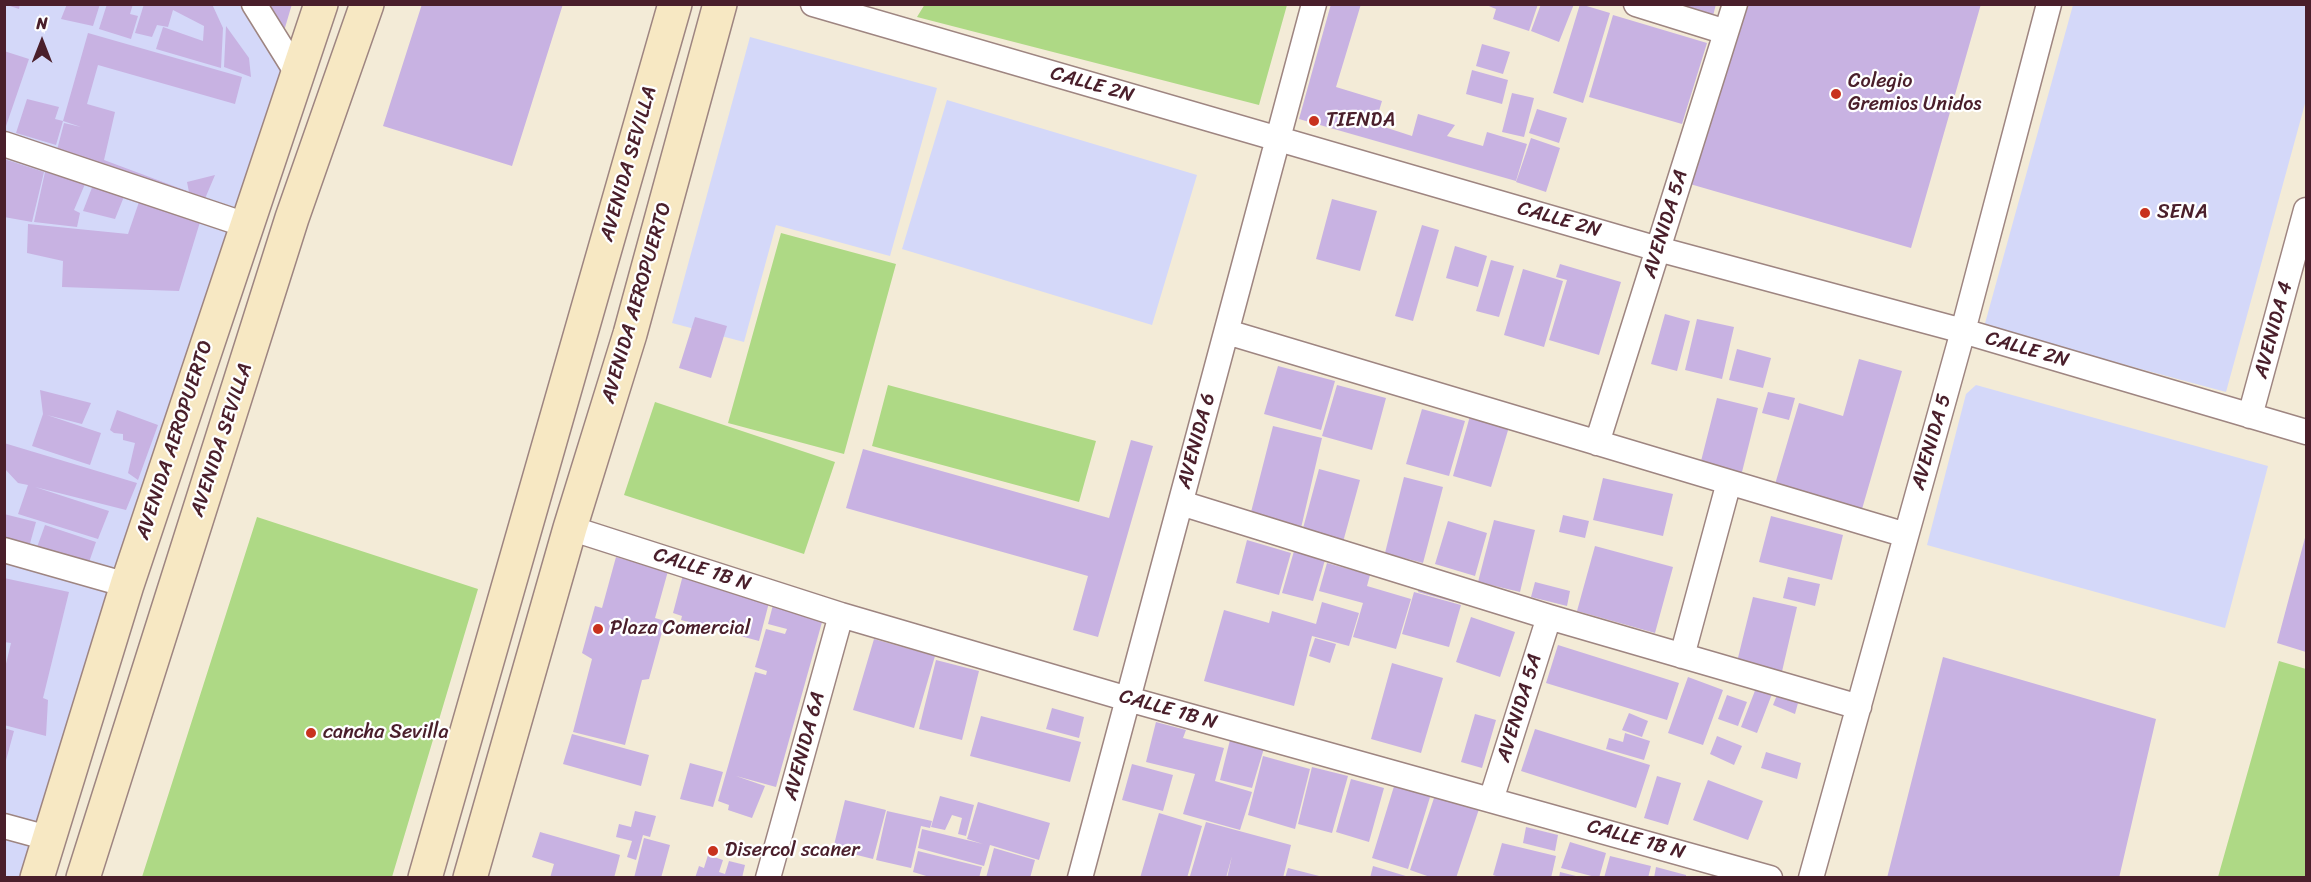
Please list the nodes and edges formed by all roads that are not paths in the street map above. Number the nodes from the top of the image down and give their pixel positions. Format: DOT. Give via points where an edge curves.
graph roads {
  1 [pos="254,4"];
  2 [pos="321,4"];
  3 [pos="367,4"];
  4 [pos="675,4"];
  5 [pos="720,4"];
  6 [pos="813,4"];
  7 [pos="1314,4"];
  8 [pos="1636,4"];
  9 [pos="1735,4"];
  10 [pos="2049,4"];
  11 [pos="1726,32"];
  12 [pos="349,56"];
  13 [pos="297,73"];
  14 [pos="326,120"];
  15 [pos="1278,138"];
  16 [pos="4,144"];
  17 [pos="2307,210"];
  18 [pos="246,225"];
  19 [pos="1658,249"];
  20 [pos="1963,331"];
  21 [pos="1227,332"];
  22 [pos="2250,416"];
  23 [pos="2307,432"];
  24 [pos="1597,443"];
  25 [pos="1729,482"];
  26 [pos="1181,503"];
  27 [pos="570,528"];
  28 [pos="1906,535"];
  29 [pos="4,550"];
  30 [pos="127,585"];
  31 [pos="841,615"];
  32 [pos="1549,617"];
  33 [pos="1682,656"];
  34 [pos="1128,699"];
  35 [pos="1859,707"];
  36 [pos="1491,800"];
  37 [pos="4,826"];
  38 [pos="48,838"];
  39 [pos="37,878"];
  40 [pos="82,878"];
  41 [pos="425,878"];
  42 [pos="470,878"];
  43 [pos="768,878"];
  44 [pos="1080,878"];
  45 [pos="1770,878"];
  46 [pos="1811,878"];
  1 -- 13 [label="street"];
  2 -- 13 [label="main road, AVENIDA AEROPUERTO"];
  3 -- 12 [label="main road, AVENIDA SEVILLA"];
  4 -- 41 [label="main road, AVENIDA SEVILLA"];
  5 -- 27 [label="main road, AVENIDA AEROPUERTO" via="630,334"];
  6 -- 15 [label="street, CALLE 2N"];
  7 -- 15 [label="street, AVENIDA 6"];
  8 -- 11 [label="street"];
  9 -- 11 [label="street, AVENIDA 5A"];
  10 -- 20 [label="street, AVENIDA 5"];
  11 -- 19 [label="street, AVENIDA 5A"];
  12 -- 13 [label="main road"];
  12 -- 14 [label="main road, AVENIDA SEVILLA"];
  13 -- 14 [label="main road"];
  13 -- 18 [label="main road, AVENIDA AEROPUERTO"];
  14 -- 40 [label="main road, AVENIDA SEVILLA"];
  15 -- 19 [label="street, CALLE 2N"];
  15 -- 21 [label="street, AVENIDA 6"];
  16 -- 18 [label="street"];
  17 -- 22 [label="street, AVENIDA 4"];
  18 -- 30 [label="main road, AVENIDA AEROPUERTO"];
  19 -- 20 [label="street, CALLE 2N"];
  19 -- 24 [label="street, AVENIDA 5A"];
  20 -- 22 [label="street, CALLE 2N"];
  20 -- 28 [label="street, AVENIDA 5"];
  21 -- 24 [label="street"];
  21 -- 26 [label="street, AVENIDA 6"];
  22 -- 23 [label="street, CALLE 2N"];
  24 -- 25 [label="street"];
  25 -- 28 [label="street"];
  25 -- 33 [label="street"];
  26 -- 32 [label="street"];
  26 -- 34 [label="street, AVENIDA 6"];
  27 -- 31 [label="street, CALLE 1B N"];
  27 -- 42 [label="main road, AVENIDA AEROPUERTO"];
  28 -- 35 [label="street, AVENIDA 5"];
  29 -- 30 [label="street"];
  30 -- 38 [label="main road, AVENIDA AEROPUERTO"];
  31 -- 34 [label="street, CALLE 1B N"];
  31 -- 43 [label="street, AVENIDA 6A"];
  32 -- 33 [label="street"];
  32 -- 36 [label="street, AVENIDA 5A"];
  33 -- 35 [label="street"];
  34 -- 36 [label="street, CALLE 1B N"];
  34 -- 44 [label="street, AVENIDA 6"];
  35 -- 46 [label="street, AVENIDA 5"];
  36 -- 45 [label="street, CALLE 1B N"];
  37 -- 38 [label="street"];
  38 -- 39 [label="main road, AVENIDA AEROPUERTO"];
}
